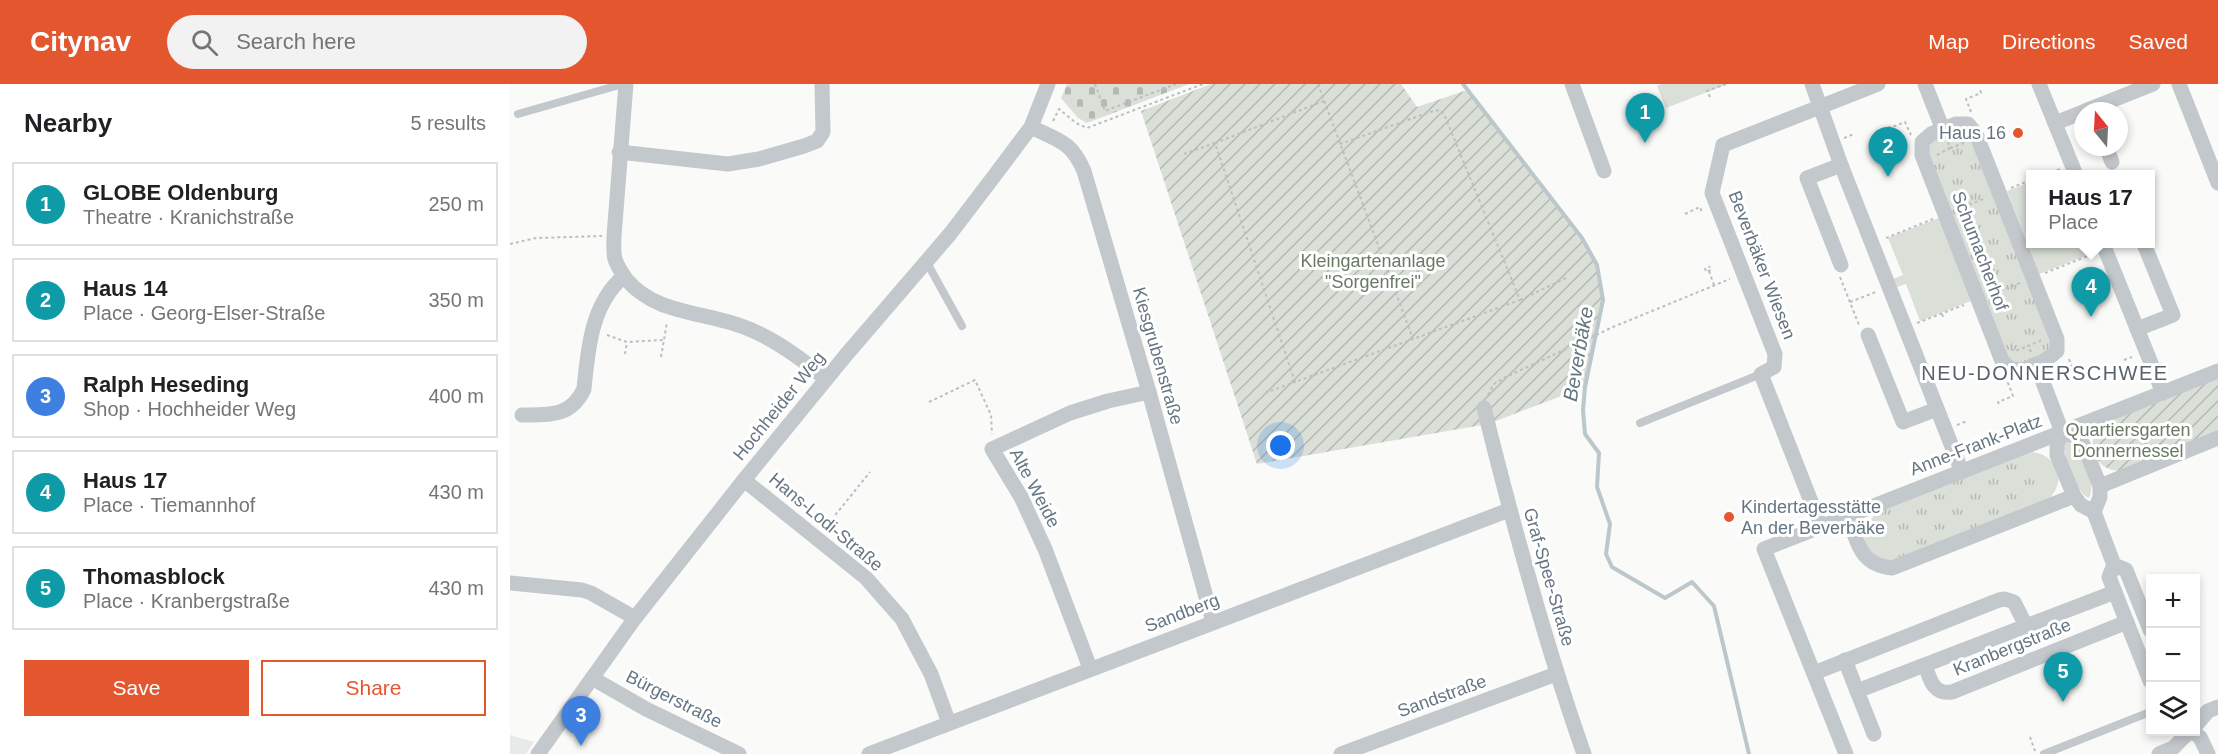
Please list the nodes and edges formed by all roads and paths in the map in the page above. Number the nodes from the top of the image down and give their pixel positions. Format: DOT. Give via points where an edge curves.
graph roads {
  1 [pos="624,84"];
  2 [pos="822,84"];
  3 [pos="1048,84"];
  4 [pos="1095,84"];
  5 [pos="1176,84"];
  6 [pos="1203,84"];
  7 [pos="1318,84"];
  8 [pos="1572,84"];
  9 [pos="1726,84"];
  10 [pos="1812,84"];
  11 [pos="1878,84"];
  12 [pos="1925,84"];
  13 [pos="2039,84"];
  14 [pos="2153,84"];
  15 [pos="2179,84"];
  16 [pos="1980,90"];
  17 [pos="1710,97"];
  18 [pos="1324,101"];
  19 [pos="2110,102"];
  20 [pos="1820,107"];
  21 [pos="518,114"];
  22 [pos="2074,116"];
  23 [pos="2055,123"];
  24 [pos="1968,124"];
  25 [pos="1889,126"];
  26 [pos="1031,127"];
  27 [pos="1943,130"];
  28 [pos="1046,134"];
  29 [pos="1922,142"];
  30 [pos="1215,143"];
  31 [pos="1340,144"];
  32 [pos="619,152"];
  33 [pos="1184,154"];
  34 [pos="1841,165"];
  35 [pos="2074,170"];
  36 [pos="1604,171"];
  37 [pos="2026,182"];
  38 [pos="2218,183"];
  39 [pos="1999,193"];
  40 [pos="1702,212"];
  41 [pos="1685,214"];
  42 [pos="1945,214"];
  43 [pos="614,236"];
  44 [pos="1872,243"];
  45 [pos="510,244"];
  46 [pos="2100,248"];
  47 [pos="2105,248"];
  48 [pos="2146,248"];
  49 [pos="926,261"];
  50 [pos="2069,264"];
  51 [pos="1840,265"];
  52 [pos="1709,266"];
  53 [pos="1705,268"];
  54 [pos="2072,269"];
  55 [pos="1708,271"];
  56 [pos="1744,273"];
  57 [pos="624,276"];
  58 [pos="1566,278"];
  59 [pos="2033,278"];
  60 [pos="1714,285"];
  61 [pos="1889,286"];
  62 [pos="1978,299"];
  63 [pos="1520,300"];
  64 [pos="1850,302"];
  65 [pos="670,309"];
  66 [pos="1942,314"];
  67 [pos="1944,319"];
  68 [pos="962,326"];
  69 [pos="1906,328"];
  70 [pos="2138,329"];
  71 [pos="592,330"];
  72 [pos="1868,335"];
  73 [pos="1413,339"];
  74 [pos="663,340"];
  75 [pos="627,342"];
  76 [pos="2057,351"];
  77 [pos="625,354"];
  78 [pos="661,357"];
  79 [pos="2036,364"];
  80 [pos="2011,369"];
  81 [pos="2090,369"];
  82 [pos="2218,371"];
  83 [pos="1761,374"];
  84 [pos="826,379"];
  85 [pos="1295,382"];
  86 [pos="1149,392"];
  87 [pos="1265,393"];
  88 [pos="2163,393"];
  89 [pos="929,402"];
  90 [pos="1999,404"];
  91 [pos="1484,408"];
  92 [pos="1937,409"];
  93 [pos="522,415"];
  94 [pos="1640,423"];
  95 [pos="2062,432"];
  96 [pos="2218,438"];
  97 [pos="992,449"];
  98 [pos="870,472"];
  99 [pos="1962,472"];
  100 [pos="744,480"];
  101 [pos="2100,486"];
  102 [pos="2074,496"];
  103 [pos="1509,510"];
  104 [pos="2094,512"];
  105 [pos="1848,516"];
  106 [pos="1821,527"];
  107 [pos="817,538"];
  108 [pos="2114,565"];
  109 [pos="510,583"];
  110 [pos="2115,592"];
  111 [pos="635,618"];
  112 [pos="1213,622"];
  113 [pos="2127,622"];
  114 [pos="2026,626"];
  115 [pos="2150,628"];
  116 [pos="1845,660"];
  117 [pos="1924,665"];
  118 [pos="1090,668"];
  119 [pos="2146,669"];
  120 [pos="1814,673"];
  121 [pos="1556,674"];
  122 [pos="592,678"];
  123 [pos="1857,691"];
  124 [pos="2218,707"];
  125 [pos="2146,714"];
  126 [pos="2200,720"];
  127 [pos="949,723"];
  128 [pos="1874,734"];
  129 [pos="2186,736"];
  130 [pos="2198,736"];
  131 [pos="2030,737"];
  132 [pos="538,754"];
  133 [pos="738,754"];
  134 [pos="869,754"];
  135 [pos="1341,754"];
  136 [pos="1584,754"];
  137 [pos="1846,754"];
  138 [pos="2037,754"];
  139 [pos="2044,754"];
  140 [pos="2158,754"];
  141 [pos="2208,754"];
  1 -- 21 [label="lane"];
  1 -- 32 [label="street"];
  2 -- 32 [label="street" via="823,132 817,141 804,146 728,164"];
  3 -- 26 [label="street, Hochheider Weg"];
  4 -- 5 [label="path" via="1105,111"];
  6 -- 28 [label="path" via="1087,128 1059,109"];
  7 -- 18 [label="path"];
  8 -- 36 [label="street"];
  9 -- 17 [label="path" via="1707,91"];
  10 -- 20 [label="street"];
  11 -- 20 [label="street"];
  12 -- 27 [label="street"];
  13 -- 23 [label="street"];
  14 -- 19 [label="street"];
  15 -- 38 [label="street"];
  16 -- 24 [label="path" via="1981,93 1966,99 1971,111"];
  18 -- 30 [label="path"];
  18 -- 31 [label="path"];
  20 -- 34 [label="street"];
  20 -- 56 [label="street, Beverbäker Wiesen" via="1723,145 1712,193"];
  22 -- 23 [label="street"];
  23 -- 35 [label="street"];
  24 -- 27 [label="street"];
  24 -- 39 [label="street" via="1976,134"];
  25 -- 29 [label="path" via="1905,122 1910,135"];
  26 -- 28 [label="street, Kiesgrubenstraße"];
  26 -- 49 [label="street, Hochheider Weg"];
  27 -- 29 [label="street"];
  28 -- 86 [label="street, Kiesgrubenstraße" via="1070,147 1084,171"];
  29 -- 42 [label="street, Schumacherhof" via="1922,155"];
  30 -- 33 [label="path"];
  30 -- 85 [label="path"];
  31 -- 63 [label="path" via="1440,110"];
  31 -- 73 [label="path"];
  32 -- 43 [label="street"];
  34 -- 44 [label="street"];
  34 -- 51 [label="street" via="1807,178"];
  37 -- 39 [label="path"];
  39 -- 42 [label="path"];
  39 -- 59 [label="street"];
  40 -- 41 [label="path" via="1700,207"];
  42 -- 44 [label="path"];
  42 -- 62 [label="street, Schumacherhof"];
  43 -- 45 [label="path" via="536,238"];
  43 -- 57 [label="street" via="615,258"];
  44 -- 61 [label="street"];
  46 -- 50 [label="path"];
  47 -- 70 [label="street"];
  48 -- 70 [label="street" via="2173,315"];
  49 -- 68 [label="lane"];
  49 -- 84 [label="street, Hochheider Weg"];
  50 -- 54 [label="path"];
  50 -- 59 [label="path"];
  51 -- 64 [label="path" via="1838,270"];
  52 -- 55 [label="path"];
  53 -- 55 [label="path"];
  55 -- 60 [label="path"];
  56 -- 60 [label="path"];
  56 -- 83 [label="street, Beverbäker Wiesen" via="1775,354 1774,367"];
  57 -- 65 [label="street" via="646,297"];
  57 -- 71 [label="street" via="612,286"];
  58 -- 63 [label="path"];
  59 -- 62 [label="path"];
  59 -- 76 [label="street" via="2057,339"];
  60 -- 91 [label="path" via="1500,381 1490,391"];
  61 -- 64 [label="path"];
  61 -- 69 [label="street"];
  62 -- 66 [label="path"];
  62 -- 80 [label="street, Schumacherhof" via="2002,361"];
  63 -- 73 [label="path"];
  64 -- 72 [label="path" via="1863,333"];
  65 -- 74 [label="path"];
  65 -- 84 [label="street" via="747,327 792,353"];
  66 -- 67 [label="path"];
  66 -- 69 [label="path"];
  69 -- 92 [label="street"];
  70 -- 88 [label="street"];
  71 -- 75 [label="path"];
  71 -- 93 [label="street" via="581,396 553,415"];
  72 -- 92 [label="street" via="1903,422"];
  73 -- 85 [label="path"];
  74 -- 75 [label="path"];
  74 -- 78 [label="path"];
  75 -- 77 [label="path"];
  76 -- 79 [label="street"];
  76 -- 81 [label="path" via="2069,359 2074,372 2088,366"];
  79 -- 80 [label="street"];
  79 -- 95 [label="street"];
  80 -- 90 [label="path" via="2008,383 2013,396"];
  82 -- 88 [label="street, Anne-Frank-Platz"];
  83 -- 94 [label="lane"];
  83 -- 106 [label="street"];
  84 -- 100 [label="street, Hochheider Weg"];
  85 -- 87 [label="path"];
  86 -- 97 [label="street, Alte Weide" via="1070,413"];
  86 -- 112 [label="street, Kiesgrubenstraße"];
  88 -- 95 [label="street, Anne-Frank-Platz"];
  89 -- 97 [label="path" via="975,380 991,415"];
  91 -- 103 [label="street, Graf-Spee-Straße"];
  92 -- 99 [label="street"];
  95 -- 99 [label="street, Anne-Frank-Platz"];
  95 -- 101 [label="street" via="2083,444"];
  95 -- 102 [label="street" via="2057,455"];
  96 -- 101 [label="street"];
  97 -- 118 [label="street, Alte Weide" via="1021,497 1045,549"];
  98 -- 107 [label="path"];
  99 -- 105 [label="street, Anne-Frank-Platz"];
  100 -- 107 [label="street, Hans-Lodi-Straße"];
  100 -- 111 [label="street, Hochheider Weg"];
  101 -- 104 [label="street"];
  102 -- 104 [label="street"];
  102 -- 105 [label="street" via="1892,568 1872,563 1865,556"];
  103 -- 112 [label="street, Sandberg"];
  103 -- 121 [label="street, Graf-Spee-Straße"];
  104 -- 108 [label="street"];
  105 -- 106 [label="street, Anne-Frank-Platz"];
  106 -- 120 [label="street" via="1764,549"];
  107 -- 127 [label="street, Hans-Lodi-Straße" via="866,578 902,619 931,674"];
  108 -- 110 [label="street" via="2109,577"];
  108 -- 115 [label="street" via="2126,570"];
  109 -- 111 [label="street" via="582,590"];
  110 -- 113 [label="street"];
  110 -- 114 [label="street, Kranbergstraße"];
  111 -- 122 [label="street, Hochheider Weg"];
  112 -- 118 [label="street, Sandberg"];
  113 -- 117 [label="street, Kranbergstraße" via="1952,692 1936,689"];
  113 -- 119 [label="street"];
  114 -- 116 [label="street, Kranbergstraße" via="2018,606 2005,599"];
  114 -- 117 [label="street, Kranbergstraße"];
  116 -- 120 [label="street, Kranbergstraße"];
  116 -- 123 [label="street"];
  117 -- 123 [label="street, Kranbergstraße"];
  118 -- 127 [label="street, Sandberg"];
  120 -- 137 [label="street"];
  121 -- 135 [label="street, Sandstraße"];
  121 -- 136 [label="street, Graf-Spee-Straße"];
  122 -- 132 [label="street, Hochheider Weg"];
  122 -- 133 [label="street, Bürgerstraße"];
  123 -- 128 [label="street"];
  124 -- 126 [label="street"];
  125 -- 139 [label="lane"];
  127 -- 134 [label="street, Sandberg"];
  129 -- 140 [label="street"];
  130 -- 141 [label="street"];
  131 -- 138 [label="path"];
}
